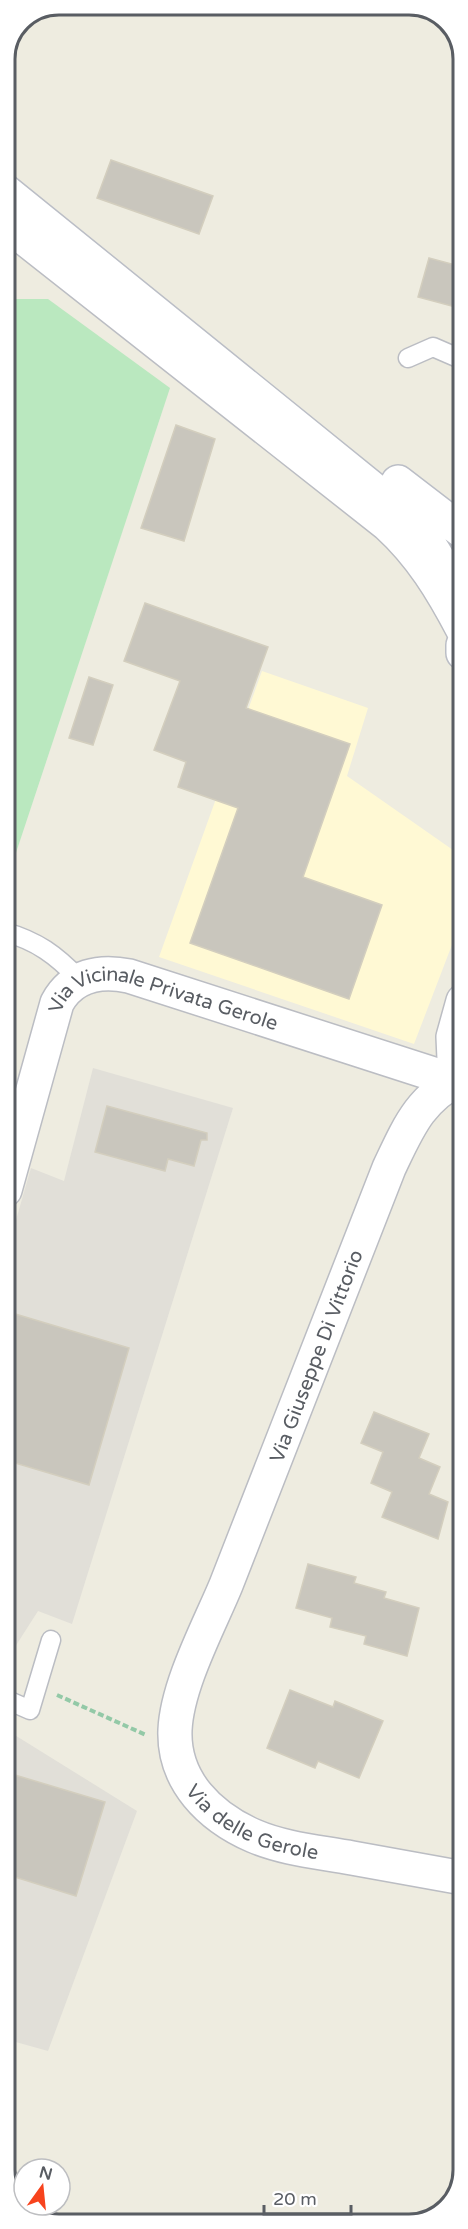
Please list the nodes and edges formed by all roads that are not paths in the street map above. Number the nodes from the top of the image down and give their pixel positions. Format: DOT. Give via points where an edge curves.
graph roads {
  1 [pos="15,174"];
  2 [pos="15,200"];
  3 [pos="15,232"];
  4 [pos="453,356"];
  5 [pos="408,358"];
  6 [pos="453,525"];
  7 [pos="453,586"];
  8 [pos="453,612"];
  9 [pos="15,937"];
  10 [pos="79,979"];
  11 [pos="453,1077"];
  12 [pos="453,1083"];
  13 [pos="15,1153"];
  14 [pos="51,1640"];
  15 [pos="200,1648"];
  16 [pos="15,1703"];
  17 [pos="453,1876"];
  1 -- 6 [label="street"];
  2 -- 7 [label="street" via="404,514 430,544"];
  3 -- 8 [label="street" via="387,524 432,574"];
  4 -- 5 [label="lane" via="433,347"];
  9 -- 10 [label="lane" via="53,953"];
  10 -- 11 [label="street, Via Vicinale Privata Gerole" via="104,973 129,976"];
  10 -- 13 [label="street, Via Vicinale Privata Gerole" via="64,992 51,1018"];
  12 -- 15 [label="street, Via Giuseppe Di Vittorio" via="417,1112 389,1168"];
  14 -- 16 [label="lane" via="30,1710"];
  15 -- 17 [label="street, Via delle Gerole" via="175,1729 186,1780 197,1797 224,1819 255,1836 292,1847"];
}
